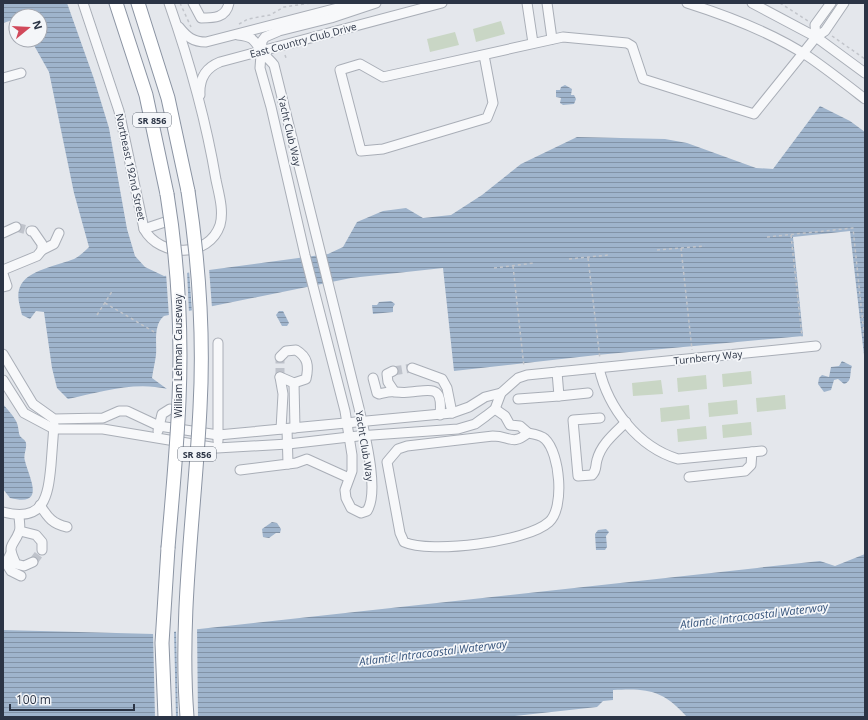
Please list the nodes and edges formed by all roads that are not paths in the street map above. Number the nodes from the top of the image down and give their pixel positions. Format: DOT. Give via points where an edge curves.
graph roads {
  1 [pos="83,3"];
  2 [pos="108,3"];
  3 [pos="116,3"];
  4 [pos="138,3"];
  5 [pos="146,3"];
  6 [pos="169,3"];
  7 [pos="192,3"];
  8 [pos="228,3"];
  9 [pos="357,3"];
  10 [pos="376,3"];
  11 [pos="442,3"];
  12 [pos="527,3"];
  13 [pos="547,3"];
  14 [pos="687,3"];
  15 [pos="752,3"];
  16 [pos="830,3"];
  17 [pos="844,3"];
  18 [pos="172,12"];
  19 [pos="238,35"];
  20 [pos="816,37"];
  21 [pos="552,39"];
  22 [pos="533,43"];
  23 [pos="132,47"];
  24 [pos="262,52"];
  25 [pos="804,54"];
  26 [pos="484,55"];
  27 [pos="156,57"];
  28 [pos="865,73"];
  29 [pos="21,74"];
  30 [pos="3,78"];
  31 [pos="865,100"];
  32 [pos="201,110"];
  33 [pos="168,221"];
  34 [pos="16,227"];
  35 [pos="144,229"];
  36 [pos="31,231"];
  37 [pos="3,233"];
  38 [pos="58,233"];
  39 [pos="42,250"];
  40 [pos="3,270"];
  41 [pos="3,274"];
  42 [pos="3,287"];
  43 [pos="293,340"];
  44 [pos="218,343"];
  45 [pos="816,346"];
  46 [pos="296,350"];
  47 [pos="3,354"];
  48 [pos="280,357"];
  49 [pos="599,363"];
  50 [pos="412,368"];
  51 [pos="393,371"];
  52 [pos="557,372"];
  53 [pos="433,374"];
  54 [pos="373,378"];
  55 [pos="3,380"];
  56 [pos="294,383"];
  57 [pos="428,389"];
  58 [pos="394,392"];
  59 [pos="501,393"];
  60 [pos="588,393"];
  61 [pos="559,396"];
  62 [pos="518,400"];
  63 [pos="495,409"];
  64 [pos="170,410"];
  65 [pos="454,413"];
  66 [pos="440,415"];
  67 [pos="103,418"];
  68 [pos="600,418"];
  69 [pos="54,419"];
  70 [pos="361,421"];
  71 [pos="347,422"];
  72 [pos="626,422"];
  73 [pos="159,426"];
  74 [pos="54,429"];
  75 [pos="288,429"];
  76 [pos="458,429"];
  77 [pos="103,430"];
  78 [pos="528,432"];
  79 [pos="218,434"];
  80 [pos="364,436"];
  81 [pos="349,437"];
  82 [pos="156,438"];
  83 [pos="288,444"];
  84 [pos="217,448"];
  85 [pos="762,450"];
  86 [pos="752,452"];
  87 [pos="288,464"];
  88 [pos="240,470"];
  89 [pos="689,477"];
  90 [pos="349,478"];
  91 [pos="40,505"];
  92 [pos="5,512"];
  93 [pos="19,516"];
  94 [pos="3,521"];
  95 [pos="67,527"];
  96 [pos="20,531"];
  97 [pos="42,550"];
  98 [pos="11,553"];
  99 [pos="33,562"];
  100 [pos="20,576"];
  101 [pos="165,717"];
  102 [pos="187,717"];
  1 -- 35 [label="street, Northeast 192nd Street" via="119,111"];
  2 -- 23 [label="highway"];
  3 -- 23 [label="highway, William Lehman Causeway / SR 856"];
  4 -- 27 [label="highway, SR 856"];
  5 -- 27 [label="highway"];
  6 -- 18 [label="street, Northeast 192nd Street"];
  7 -- 8 [label="street" via="201,18 222,16 228,9"];
  9 -- 19 [label="street"];
  10 -- 24 [label="street" via="270,34 262,41"];
  11 -- 24 [label="street, East Country Club Drive"];
  12 -- 22 [label="street"];
  13 -- 21 [label="street"];
  14 -- 25 [label="street" via="763,32"];
  15 -- 20 [label="street"];
  16 -- 20 [label="street" via="815,26"];
  17 -- 20 [label="street" via="824,31"];
  18 -- 19 [label="street" via="184,33 196,41 206,42"];
  18 -- 32 [label="street, Northeast 192nd Street"];
  19 -- 24 [label="street" via="250,36"];
  20 -- 25 [label="street"];
  20 -- 28 [label="street"];
  21 -- 22 [label="street"];
  21 -- 25 [label="street" via="563,37 627,43 632,46 643,79 754,114"];
  22 -- 26 [label="street"];
  23 -- 101 [label="highway, William Lehman Causeway / SR 856, bridge" via="153,123 167,194 176,264 180,354 163,614"];
  24 -- 32 [label="street, East Country Club Drive" via="224,60 209,68 200,84"];
  24 -- 70 [label="street, Yacht Club Way" via="274,65"];
  24 -- 71 [label="street, Yacht Club Way" via="260,68"];
  25 -- 31 [label="street"];
  26 -- 26 [label="street" via="382,77 360,64 340,70 361,151 383,149 487,118 493,103"];
  27 -- 102 [label="highway, SR 856, bridge" via="172,112 188,191 198,272 202,347 185,621"];
  29 -- 30 [label="street"];
  32 -- 35 [label="street, Northeast 192nd Street" via="219,197 221,215 218,229 212,239 204,244 178,251 152,241"];
  33 -- 35 [label="street"];
  34 -- 37 [label="street"];
  36 -- 39 [label="street" via="42,244"];
  38 -- 39 [label="street" via="54,244"];
  39 -- 40 [label="street" via="37,256"];
  41 -- 42 [label="street" via="7,286"];
  43 -- 46 [label="street"];
  44 -- 79 [label="street"];
  45 -- 49 [label="street, Turnberry Way"];
  46 -- 48 [label="street" via="286,351"];
  46 -- 56 [label="street" via="304,355 309,368 306,378"];
  47 -- 69 [label="street" via="33,404"];
  49 -- 52 [label="street, Turnberry Way"];
  49 -- 72 [label="street" via="609,396"];
  50 -- 53 [label="street"];
  51 -- 58 [label="street" via="387,374"];
  52 -- 59 [label="street, Turnberry Way" via="518,378"];
  52 -- 61 [label="street"];
  53 -- 57 [label="street"];
  53 -- 65 [label="street" via="440,377 447,388"];
  54 -- 58 [label="street" via="377,393"];
  55 -- 74 [label="street" via="24,413"];
  56 -- 75 [label="street"];
  56 -- 75 [label="street" via="280,377"];
  57 -- 58 [label="street"];
  57 -- 66 [label="street" via="438,394"];
  59 -- 63 [label="street, Turnberry Way"];
  59 -- 65 [label="street, Turnberry Way" via="485,397"];
  60 -- 61 [label="street"];
  61 -- 62 [label="street"];
  63 -- 76 [label="street" via="475,424"];
  63 -- 78 [label="street" via="505,416 510,425 520,426"];
  64 -- 73 [label="street" via="162,414"];
  65 -- 66 [label="street, Turnberry Way"];
  65 -- 76 [label="street"];
  66 -- 70 [label="street, Turnberry Way"];
  67 -- 69 [label="street, Turnberry Way"];
  67 -- 73 [label="street, Turnberry Way" via="119,411 127,411"];
  67 -- 77 [label="street"];
  68 -- 72 [label="street" via="573,420 578,476 592,475 596,471 597,460 609,438"];
  69 -- 74 [label="street"];
  70 -- 71 [label="street, Turnberry Way"];
  70 -- 80 [label="street, Yacht Club Way"];
  71 -- 75 [label="street, Turnberry Way"];
  71 -- 81 [label="street, Yacht Club Way"];
  72 -- 86 [label="street" via="648,444 664,455 678,460"];
  73 -- 79 [label="street, Turnberry Way"];
  73 -- 82 [label="street"];
  74 -- 77 [label="street"];
  74 -- 91 [label="street" via="46,500"];
  75 -- 79 [label="street, Turnberry Way"];
  75 -- 83 [label="street"];
  76 -- 80 [label="street"];
  77 -- 82 [label="street"];
  78 -- 78 [label="street" via="545,439 555,457 560,498 555,514 549,522 514,538 500,540 440,546 404,542 395,510 387,462 398,449 438,441 493,436 514,441"];
  79 -- 84 [label="street"];
  80 -- 81 [label="street"];
  80 -- 90 [label="street, Yacht Club Way" via="372,491 371,504 367,511 361,513 351,508 345,490"];
  81 -- 83 [label="street"];
  81 -- 90 [label="street, Yacht Club Way" via="352,455 352,471"];
  82 -- 84 [label="street"];
  83 -- 84 [label="street"];
  83 -- 87 [label="street"];
  85 -- 86 [label="street"];
  86 -- 89 [label="street" via="751,465 745,471"];
  87 -- 88 [label="street"];
  87 -- 90 [label="street" via="307,459"];
  91 -- 93 [label="street" via="34,511"];
  91 -- 95 [label="street" via="48,519 57,525"];
  92 -- 93 [label="street"];
  92 -- 94 [label="street"];
  93 -- 96 [label="street"];
  96 -- 97 [label="street" via="36,535 42,542"];
  96 -- 98 [label="street" via="11,543"];
  98 -- 99 [label="street" via="16,564 24,566"];
  98 -- 100 [label="street" via="6,563 11,571"];
}
